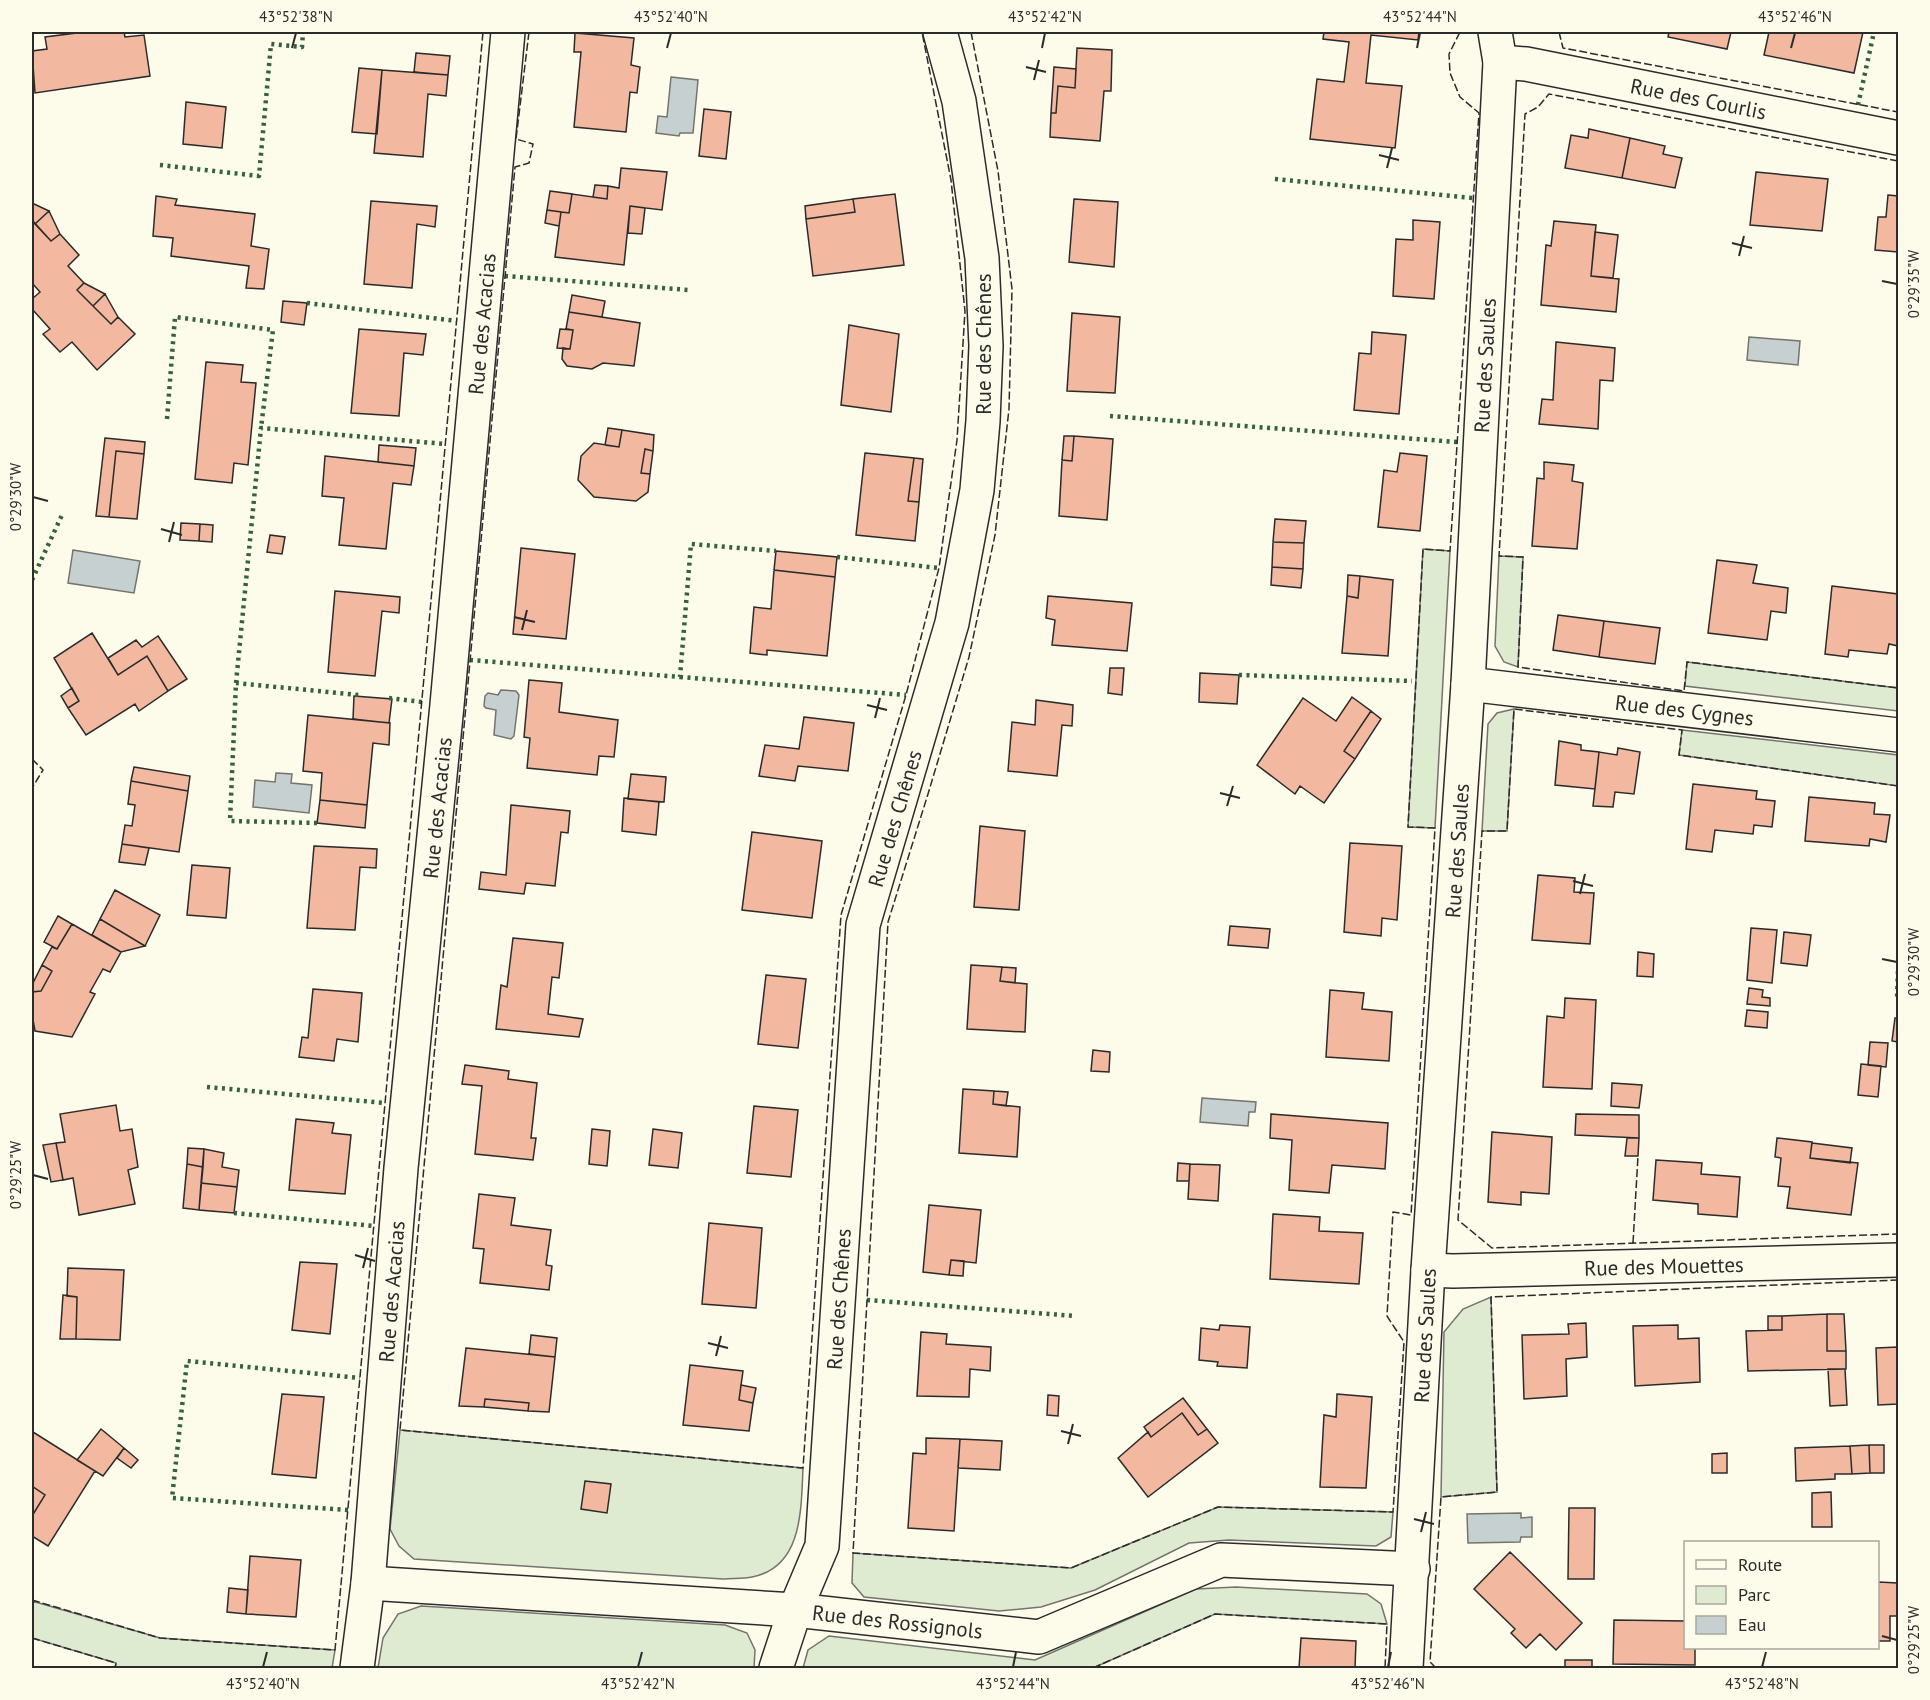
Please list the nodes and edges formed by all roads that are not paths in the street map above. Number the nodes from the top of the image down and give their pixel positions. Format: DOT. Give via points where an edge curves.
graph roads {
  1 [pos="508,32"];
  2 [pos="940,32"];
  3 [pos="1497,47"];
  4 [pos="1899,138"];
  5 [pos="1468,684"];
  6 [pos="1899,735"];
  7 [pos="1899,1260"];
  8 [pos="1428,1270"];
  9 [pos="1413,1569"];
  10 [pos="368,1583"];
  11 [pos="795,1610"];
  12 [pos="357,1668"];
  13 [pos="776,1668"];
  14 [pos="1406,1668"];
  1 -- 10 [label="street, Rue des Acacias" via="401,1168"];
  2 -- 11 [label="street, Rue des Chênes" via="959,101 982,258 986,346 977,490 952,623 863,925 822,1546"];
  3 -- 4 [label="street, Rue des Courlis" via="1538,67"];
  3 -- 5 [label="street, Rue des Saules"];
  5 -- 6 [label="street, Rue des Cygnes"];
  5 -- 8 [label="street, Rue des Saules"];
  7 -- 8 [label="street, Rue des Mouettes"];
  8 -- 9 [label="street, Rue des Saules"];
  9 -- 11 [label="street, Rue des Rossignols" via="1221,1560 1039,1636"];
  9 -- 14 [label="street, Rue des Saules"];
  10 -- 11 [label="street, Rue des Rossignols"];
  10 -- 12 [label="street, Rue des Acacias"];
  11 -- 13 [label="street, Rue des Chênes"];
}
